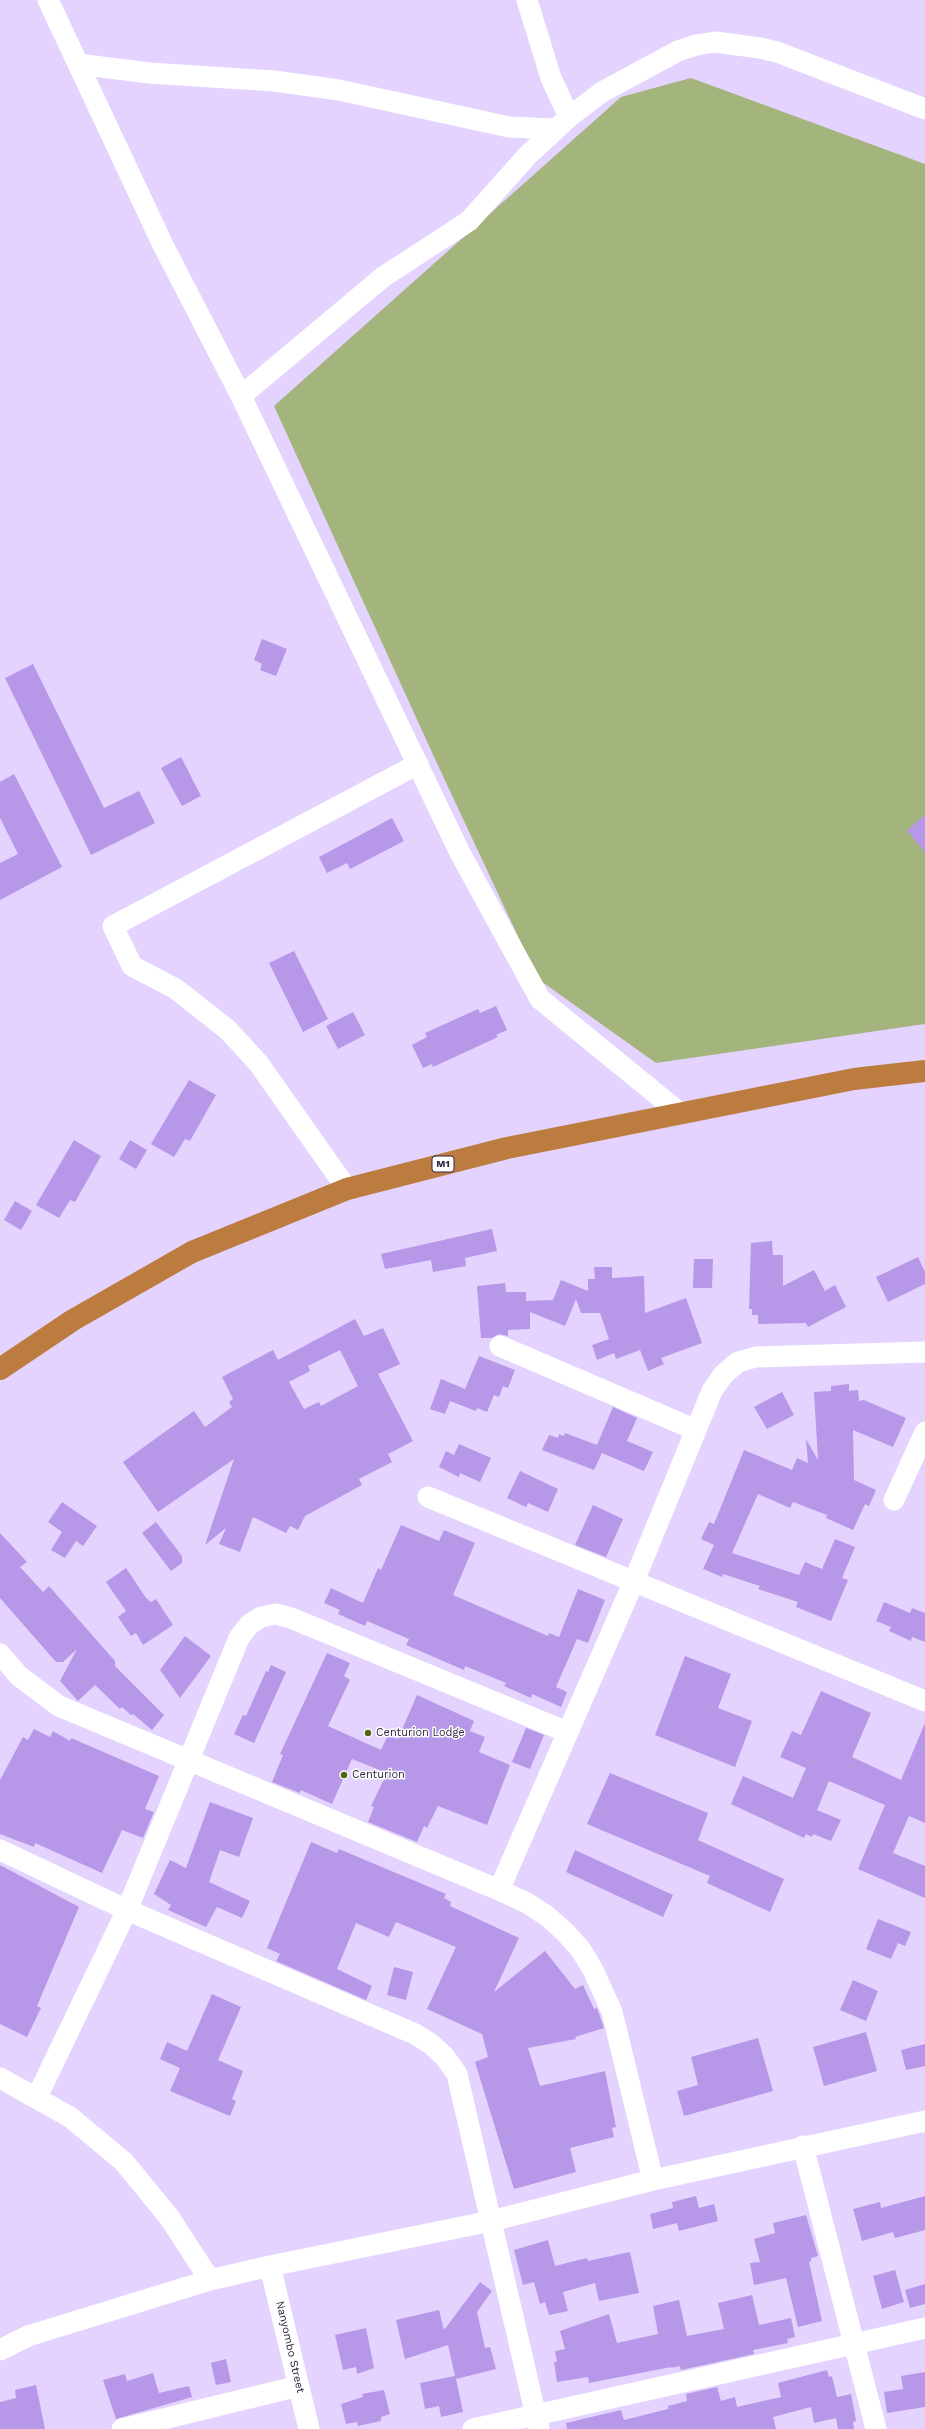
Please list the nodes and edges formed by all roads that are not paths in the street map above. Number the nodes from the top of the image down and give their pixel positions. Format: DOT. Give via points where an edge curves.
graph roads {
  1 [pos="48,0"];
  2 [pos="527,0"];
  3 [pos="78,64"];
  4 [pos="925,109"];
  5 [pos="561,123"];
  6 [pos="241,396"];
  7 [pos="418,764"];
  8 [pos="925,1070"];
  9 [pos="681,1114"];
  10 [pos="347,1189"];
  11 [pos="500,1346"];
  12 [pos="925,1352"];
  13 [pos="0,1369"];
  14 [pos="696,1430"];
  15 [pos="925,1432"];
  16 [pos="428,1497"];
  17 [pos="894,1500"];
  18 [pos="634,1581"];
  19 [pos="0,1654"];
  20 [pos="925,1701"];
  21 [pos="567,1732"];
  22 [pos="189,1760"];
  23 [pos="0,1850"];
  24 [pos="499,1890"];
  25 [pos="127,1910"];
  26 [pos="0,2078"];
  27 [pos="37,2097"];
  28 [pos="925,2121"];
  29 [pos="803,2146"];
  30 [pos="653,2180"];
  31 [pos="491,2220"];
  32 [pos="270,2266"];
  33 [pos="210,2280"];
  34 [pos="925,2328"];
  35 [pos="854,2344"];
  36 [pos="0,2350"];
  37 [pos="299,2386"];
  38 [pos="537,2421"];
  39 [pos="122,2429"];
  40 [pos="309,2429"];
  41 [pos="474,2429"];
  42 [pos="876,2429"];
  1 -- 3 [label="street"];
  2 -- 5 [label="street" via="551,78"];
  3 -- 5 [label="street" via="149,73 274,81 339,90 509,127"];
  3 -- 6 [label="street" via="163,244"];
  4 -- 5 [label="street" via="777,52 715,42 696,44 658,61 602,92"];
  5 -- 6 [label="street" via="469,221 383,277"];
  6 -- 7 [label="street"];
  7 -- 9 [label="street" via="460,853 540,999"];
  7 -- 10 [label="street" via="113,926 132,966 176,988 228,1030 259,1064"];
  8 -- 9 [label="highway, M1" via="854,1079"];
  9 -- 10 [label="highway, M1" via="507,1148"];
  10 -- 13 [label="highway, M1" via="192,1252 73,1320"];
  11 -- 14 [label="street"];
  12 -- 14 [label="street" via="756,1357 738,1362 723,1374 712,1391"];
  14 -- 18 [label="street"];
  15 -- 17 [label="street"];
  16 -- 18 [label="street"];
  18 -- 20 [label="street"];
  18 -- 21 [label="street"];
  19 -- 22 [label="street" via="19,1676 58,1706"];
  21 -- 22 [label="street" via="276,1614 261,1617 248,1625 239,1638"];
  21 -- 24 [label="street"];
  22 -- 24 [label="street"];
  22 -- 25 [label="street"];
  23 -- 25 [label="street"];
  24 -- 30 [label="street" via="527,1902 561,1928 581,1950 593,1970 612,2012"];
  25 -- 27 [label="street"];
  25 -- 31 [label="street" via="415,2034 432,2044 457,2074"];
  26 -- 27 [label="street"];
  27 -- 33 [label="street" via="70,2117 124,2162 169,2216"];
  28 -- 29 [label="street"];
  29 -- 30 [label="street"];
  29 -- 35 [label="street"];
  30 -- 31 [label="street"];
  31 -- 32 [label="street"];
  31 -- 38 [label="street"];
  32 -- 33 [label="street"];
  32 -- 37 [label="street, Nanyombo Street"];
  33 -- 36 [label="street" via="28,2336"];
  34 -- 35 [label="street"];
  35 -- 38 [label="street"];
  35 -- 42 [label="street"];
  37 -- 39 [label="street"];
  37 -- 40 [label="street, Nanyombo Street"];
  38 -- 41 [label="street"];
}
